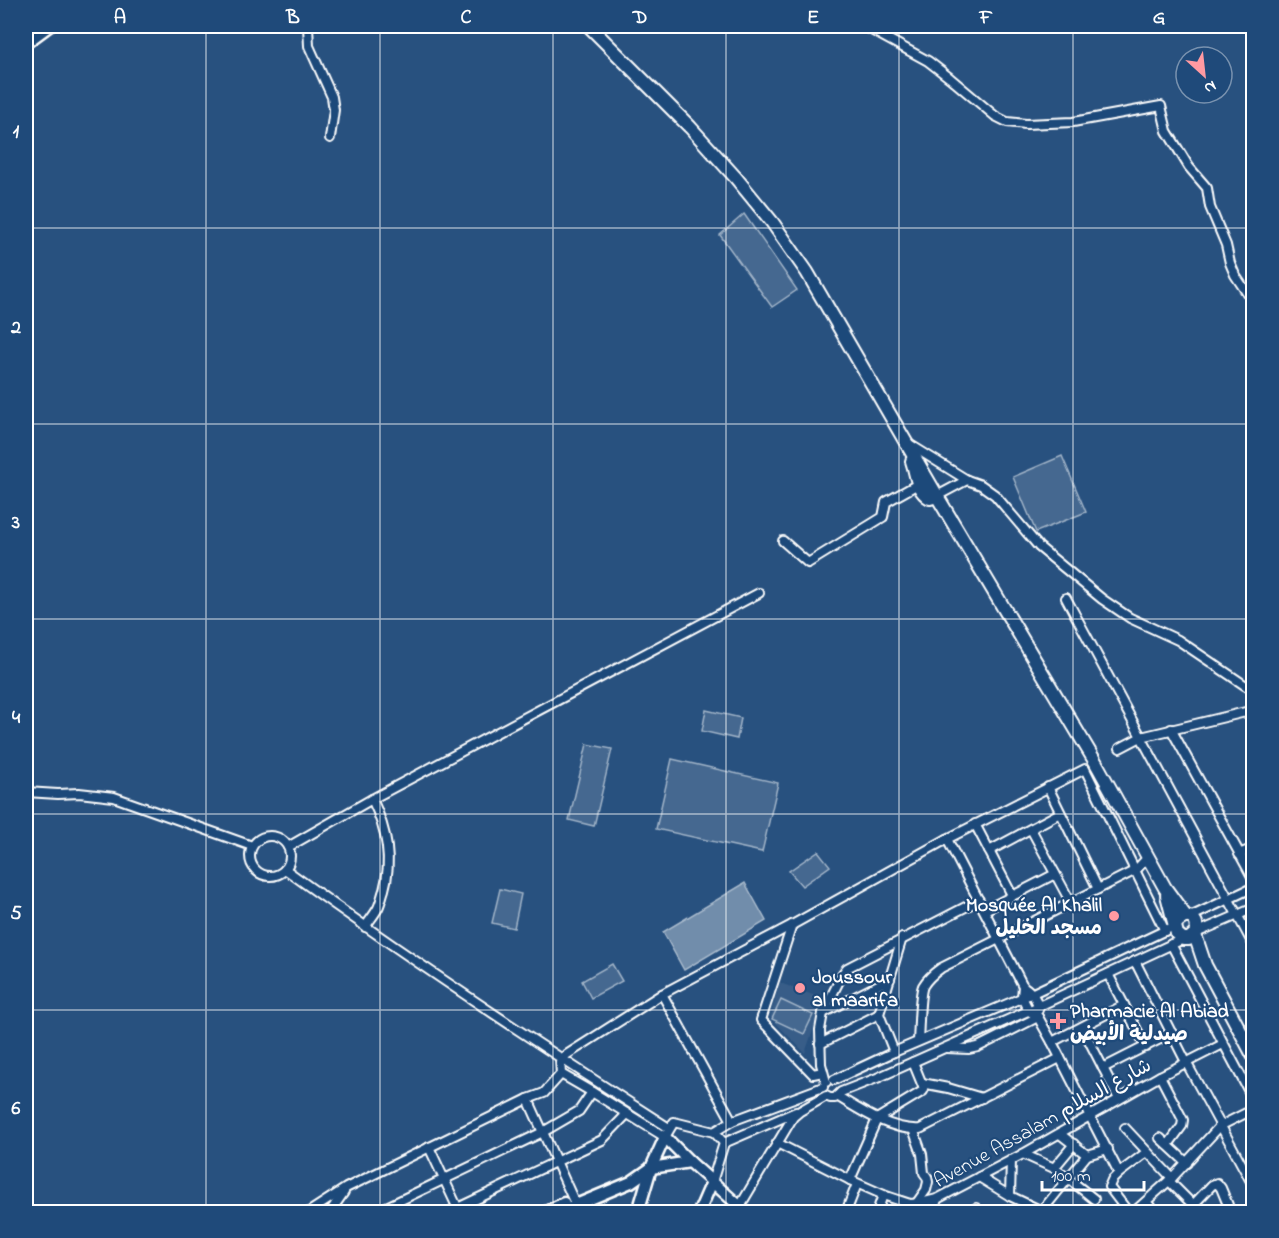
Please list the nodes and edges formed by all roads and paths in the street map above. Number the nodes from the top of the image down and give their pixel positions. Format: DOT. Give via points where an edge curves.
graph roads {
  1 [pos="50,26"];
  2 [pos="308,26"];
  3 [pos="589,26"];
  4 [pos="864,26"];
  5 [pos="26,43"];
  6 [pos="330,138"];
  7 [pos="1254,300"];
  8 [pos="907,443"];
  9 [pos="967,480"];
  10 [pos="918,484"];
  11 [pos="937,496"];
  12 [pos="783,542"];
  13 [pos="759,593"];
  14 [pos="1066,598"];
  15 [pos="1254,689"];
  16 [pos="1254,710"];
  17 [pos="1171,729"];
  18 [pos="1141,736"];
  19 [pos="1120,748"];
  20 [pos="1090,766"];
  21 [pos="1048,787"];
  22 [pos="26,792"];
  23 [pos="372,799"];
  24 [pos="1060,813"];
  25 [pos="975,824"];
  26 [pos="1031,829"];
  27 [pos="947,838"];
  28 [pos="252,846"];
  29 [pos="288,847"];
  30 [pos="1254,848"];
  31 [pos="990,851"];
  32 [pos="1239,854"];
  33 [pos="1148,857"];
  34 [pos="285,869"];
  35 [pos="1136,870"];
  36 [pos="1055,874"];
  37 [pos="1254,880"];
  38 [pos="1254,887"];
  39 [pos="1165,888"];
  40 [pos="1098,889"];
  41 [pos="1012,895"];
  42 [pos="1229,899"];
  43 [pos="979,900"];
  44 [pos="1071,903"];
  45 [pos="1254,908"];
  46 [pos="985,910"];
  47 [pos="1237,915"];
  48 [pos="1188,917"];
  49 [pos="792,925"];
  50 [pos="365,927"];
  51 [pos="1172,927"];
  52 [pos="1190,937"];
  53 [pos="902,938"];
  54 [pos="999,938"];
  55 [pos="1171,944"];
  56 [pos="1254,946"];
  57 [pos="1136,961"];
  58 [pos="1108,974"];
  59 [pos="890,979"];
  60 [pos="1023,986"];
  61 [pos="1033,993"];
  62 [pos="662,994"];
  63 [pos="1022,998"];
  64 [pos="1124,1005"];
  65 [pos="1039,1006"];
  66 [pos="1029,1011"];
  67 [pos="823,1013"];
  68 [pos="879,1014"];
  69 [pos="1038,1017"];
  70 [pos="1082,1027"];
  71 [pos="1172,1033"];
  72 [pos="918,1041"];
  73 [pos="1052,1042"];
  74 [pos="820,1044"];
  75 [pos="1223,1044"];
  76 [pos="1146,1047"];
  77 [pos="945,1048"];
  78 [pos="894,1052"];
  79 [pos="1254,1057"];
  80 [pos="1060,1058"];
  81 [pos="560,1059"];
  82 [pos="913,1062"];
  83 [pos="1186,1062"];
  84 [pos="1103,1068"];
  85 [pos="823,1071"];
  86 [pos="561,1074"];
  87 [pos="1160,1076"];
  88 [pos="922,1083"];
  89 [pos="826,1087"];
  90 [pos="592,1092"];
  91 [pos="839,1094"];
  92 [pos="982,1098"];
  93 [pos="528,1099"];
  94 [pos="1119,1099"];
  95 [pos="1254,1101"];
  96 [pos="803,1108"];
  97 [pos="1254,1109"];
  98 [pos="627,1114"];
  99 [pos="1090,1116"];
  100 [pos="877,1119"];
  101 [pos="732,1121"];
  102 [pos="1220,1126"];
  103 [pos="1125,1128"];
  104 [pos="913,1130"];
  105 [pos="543,1132"];
  106 [pos="667,1132"];
  107 [pos="714,1132"];
  108 [pos="1060,1134"];
  109 [pos="1160,1138"];
  110 [pos="724,1143"];
  111 [pos="777,1143"];
  112 [pos="1074,1144"];
  113 [pos="1168,1145"];
  114 [pos="429,1147"];
  115 [pos="1108,1149"];
  116 [pos="1147,1152"];
  117 [pos="1023,1154"];
  118 [pos="1087,1155"];
  119 [pos="1011,1160"];
  120 [pos="557,1162"];
  121 [pos="690,1162"];
  122 [pos="1187,1163"];
  123 [pos="1054,1168"];
  124 [pos="648,1171"];
  125 [pos="1119,1173"];
  126 [pos="979,1177"];
  127 [pos="1069,1179"];
  128 [pos="444,1180"];
  129 [pos="1171,1180"];
  130 [pos="711,1182"];
  131 [pos="854,1182"];
  132 [pos="1254,1187"];
  133 [pos="346,1188"];
  134 [pos="883,1195"];
  135 [pos="1010,1196"];
  136 [pos="937,1199"];
  137 [pos="1094,1199"];
  138 [pos="1146,1202"];
  139 [pos="913,1204"];
  140 [pos="1192,1204"];
  141 [pos="1228,1205"];
  142 [pos="567,1207"];
  143 [pos="743,1209"];
  144 [pos="459,1210"];
  145 [pos="309,1212"];
  146 [pos="330,1212"];
  147 [pos="376,1212"];
  148 [pos="449,1212"];
  149 [pos="546,1212"];
  150 [pos="639,1212"];
  151 [pos="699,1212"];
  152 [pos="808,1212"];
  153 [pos="820,1212"];
  154 [pos="846,1212"];
  155 [pos="877,1212"];
  156 [pos="906,1212"];
  157 [pos="933,1212"];
  158 [pos="1041,1212"];
  159 [pos="1128,1212"];
  160 [pos="1134,1212"];
  161 [pos="1155,1212"];
  162 [pos="1200,1212"];
  1 -- 5 [label="street"];
  2 -- 6 [label="street" via="309,46 332,97"];
  3 -- 8 [label="main road" via="690,127 772,222 807,272"];
  4 -- 7 [label="street" via="928,61 1007,122 1073,122 1161,106 1167,131 1207,188 1235,275"];
  8 -- 9 [label="street"];
  8 -- 10 [label="main road"];
  8 -- 11 [label="main road"];
  9 -- 11 [label="street"];
  9 -- 15 [label="street" via="981,484 995,495 1034,542 1102,599 1130,618 1178,640"];
  10 -- 11 [label="main road" via="928,498"];
  10 -- 12 [label="street" via="886,502 883,517 808,563"];
  11 -- 20 [label="main road"];
  13 -- 23 [label="street"];
  14 -- 18 [label="street"];
  16 -- 17 [label="street"];
  17 -- 18 [label="street"];
  17 -- 32 [label="street"];
  18 -- 19 [label="street"];
  18 -- 42 [label="street"];
  20 -- 21 [label="street"];
  20 -- 33 [label="main road"];
  20 -- 35 [label="street"];
  21 -- 24 [label="street"];
  21 -- 25 [label="street"];
  22 -- 28 [label="street" via="114,797"];
  23 -- 29 [label="street"];
  23 -- 50 [label="street" via="381,818 388,859 379,906"];
  24 -- 26 [label="street"];
  24 -- 40 [label="street"];
  25 -- 27 [label="street"];
  25 -- 31 [label="street"];
  26 -- 31 [label="street"];
  26 -- 36 [label="street"];
  27 -- 43 [label="street"];
  27 -- 49 [label="street"];
  28 -- 29 [label="street" via="273,836"];
  28 -- 34 [label="street" via="250,860 256,872 269,877"];
  29 -- 34 [label="street" via="290,861"];
  30 -- 32 [label="street"];
  31 -- 41 [label="street"];
  32 -- 37 [label="street"];
  33 -- 35 [label="street"];
  33 -- 39 [label="main road"];
  34 -- 50 [label="street"];
  35 -- 40 [label="street"];
  35 -- 51 [label="street"];
  36 -- 41 [label="street"];
  36 -- 44 [label="street"];
  38 -- 42 [label="street"];
  39 -- 48 [label="main road"];
  39 -- 51 [label="main road"];
  40 -- 44 [label="street"];
  41 -- 46 [label="street"];
  42 -- 47 [label="street"];
  42 -- 48 [label="street"];
  43 -- 46 [label="street"];
  43 -- 53 [label="street"];
  44 -- 54 [label="street"];
  45 -- 47 [label="street"];
  46 -- 54 [label="street"];
  47 -- 52 [label="street"];
  47 -- 56 [label="street"];
  48 -- 51 [label="main road"];
  48 -- 52 [label="main road" via="1197,925"];
  49 -- 62 [label="street"];
  49 -- 85 [label="street" via="761,1020 813,1074"];
  50 -- 81 [label="street"];
  51 -- 52 [label="main road" via="1177,934"];
  51 -- 61 [label="street"];
  52 -- 55 [label="street"];
  52 -- 79 [label="main road"];
  53 -- 59 [label="street"];
  53 -- 67 [label="street" via="847,968"];
  54 -- 60 [label="street"];
  54 -- 72 [label="street" via="941,968 924,983"];
  55 -- 57 [label="street"];
  55 -- 75 [label="street"];
  57 -- 58 [label="street"];
  57 -- 71 [label="street"];
  58 -- 64 [label="street"];
  58 -- 65 [label="street"];
  59 -- 67 [label="street"];
  59 -- 68 [label="street"];
  60 -- 61 [label="street"];
  60 -- 63 [label="street"];
  61 -- 63 [label="street"];
  61 -- 65 [label="street"];
  62 -- 81 [label="street"];
  62 -- 101 [label="street"];
  63 -- 66 [label="street"];
  63 -- 72 [label="street"];
  64 -- 70 [label="street"];
  64 -- 76 [label="street"];
  65 -- 66 [label="street"];
  65 -- 69 [label="street"];
  66 -- 69 [label="street"];
  66 -- 77 [label="street"];
  67 -- 74 [label="street"];
  68 -- 74 [label="street"];
  68 -- 78 [label="street"];
  69 -- 73 [label="street"];
  69 -- 77 [label="street" via="978,1047"];
  70 -- 73 [label="street"];
  70 -- 84 [label="street"];
  71 -- 76 [label="street"];
  71 -- 83 [label="street"];
  72 -- 78 [label="street"];
  73 -- 80 [label="street"];
  74 -- 85 [label="street"];
  75 -- 83 [label="street, Avenue Assalam شارع السلام"];
  75 -- 95 [label="street"];
  76 -- 84 [label="street"];
  77 -- 82 [label="street"];
  78 -- 89 [label="street"];
  80 -- 92 [label="street"];
  80 -- 99 [label="street"];
  81 -- 86 [label="street"];
  81 -- 106 [label="street"];
  82 -- 88 [label="street"];
  82 -- 91 [label="street"];
  83 -- 87 [label="street, Avenue Assalam شارع السلام"];
  83 -- 102 [label="street"];
  84 -- 94 [label="street"];
  85 -- 89 [label="street"];
  86 -- 90 [label="street"];
  86 -- 93 [label="street" via="544,1093"];
  87 -- 94 [label="street, Avenue Assalam شارع السلام"];
  87 -- 113 [label="street" via="1183,1120"];
  88 -- 92 [label="street"];
  88 -- 100 [label="street" via="921,1093"];
  89 -- 91 [label="street" via="833,1098"];
  89 -- 91 [label="street" via="840,1084"];
  89 -- 96 [label="street"];
  89 -- 101 [label="street"];
  90 -- 98 [label="street"];
  90 -- 105 [label="street" via="579,1111"];
  91 -- 100 [label="street"];
  92 -- 104 [label="street"];
  93 -- 105 [label="street"];
  93 -- 114 [label="street"];
  94 -- 99 [label="street, Avenue Assalam شارع السلام"];
  96 -- 110 [label="street"];
  96 -- 111 [label="street"];
  97 -- 102 [label="street"];
  98 -- 106 [label="street"];
  98 -- 120 [label="street" via="602,1140"];
  99 -- 108 [label="street, Avenue Assalam شارع السلام"];
  99 -- 115 [label="street"];
  100 -- 104 [label="street"];
  100 -- 131 [label="street"];
  101 -- 107 [label="street"];
  102 -- 122 [label="street"];
  102 -- 132 [label="street"];
  103 -- 116 [label="street"];
  104 -- 139 [label="street" via="928,1182"];
  105 -- 120 [label="street"];
  105 -- 128 [label="street"];
  106 -- 107 [label="street" via="674,1122"];
  106 -- 121 [label="street"];
  106 -- 124 [label="street"];
  107 -- 110 [label="street"];
  108 -- 112 [label="street"];
  108 -- 117 [label="street, Avenue Assalam شارع السلام"];
  109 -- 113 [label="street"];
  110 -- 130 [label="street"];
  111 -- 131 [label="street"];
  111 -- 143 [label="street"];
  112 -- 118 [label="street"];
  112 -- 123 [label="street"];
  113 -- 122 [label="street"];
  114 -- 128 [label="street"];
  114 -- 133 [label="street"];
  115 -- 118 [label="street"];
  115 -- 125 [label="street"];
  116 -- 125 [label="street"];
  116 -- 129 [label="street"];
  117 -- 119 [label="street, Avenue Assalam شارع السلام"];
  117 -- 123 [label="street"];
  118 -- 127 [label="street"];
  119 -- 126 [label="street, Avenue Assalam شارع السلام"];
  119 -- 135 [label="street"];
  120 -- 142 [label="street"];
  120 -- 144 [label="street"];
  121 -- 124 [label="street"];
  121 -- 130 [label="street"];
  122 -- 129 [label="street"];
  123 -- 127 [label="street"];
  124 -- 142 [label="street" via="634,1173"];
  124 -- 150 [label="street"];
  125 -- 159 [label="street" via="1109,1187"];
  126 -- 135 [label="street"];
  126 -- 136 [label="street, Avenue Assalam شارع السلام"];
  127 -- 137 [label="street"];
  127 -- 158 [label="street"];
  128 -- 144 [label="street"];
  128 -- 147 [label="street"];
  129 -- 138 [label="street"];
  129 -- 140 [label="street"];
  130 -- 143 [label="street"];
  130 -- 151 [label="street"];
  131 -- 134 [label="street"];
  131 -- 154 [label="street"];
  133 -- 145 [label="street"];
  133 -- 146 [label="street"];
  134 -- 139 [label="street"];
  134 -- 155 [label="street"];
  135 -- 158 [label="street"];
  136 -- 139 [label="street, Avenue Assalam شارع السلام"];
  136 -- 157 [label="street"];
  138 -- 160 [label="street"];
  138 -- 161 [label="street"];
  139 -- 156 [label="street"];
  140 -- 141 [label="street" via="1217,1183"];
  140 -- 162 [label="street"];
  142 -- 149 [label="street"];
  144 -- 148 [label="street"];
  152 -- 153 [label="street"];
}
